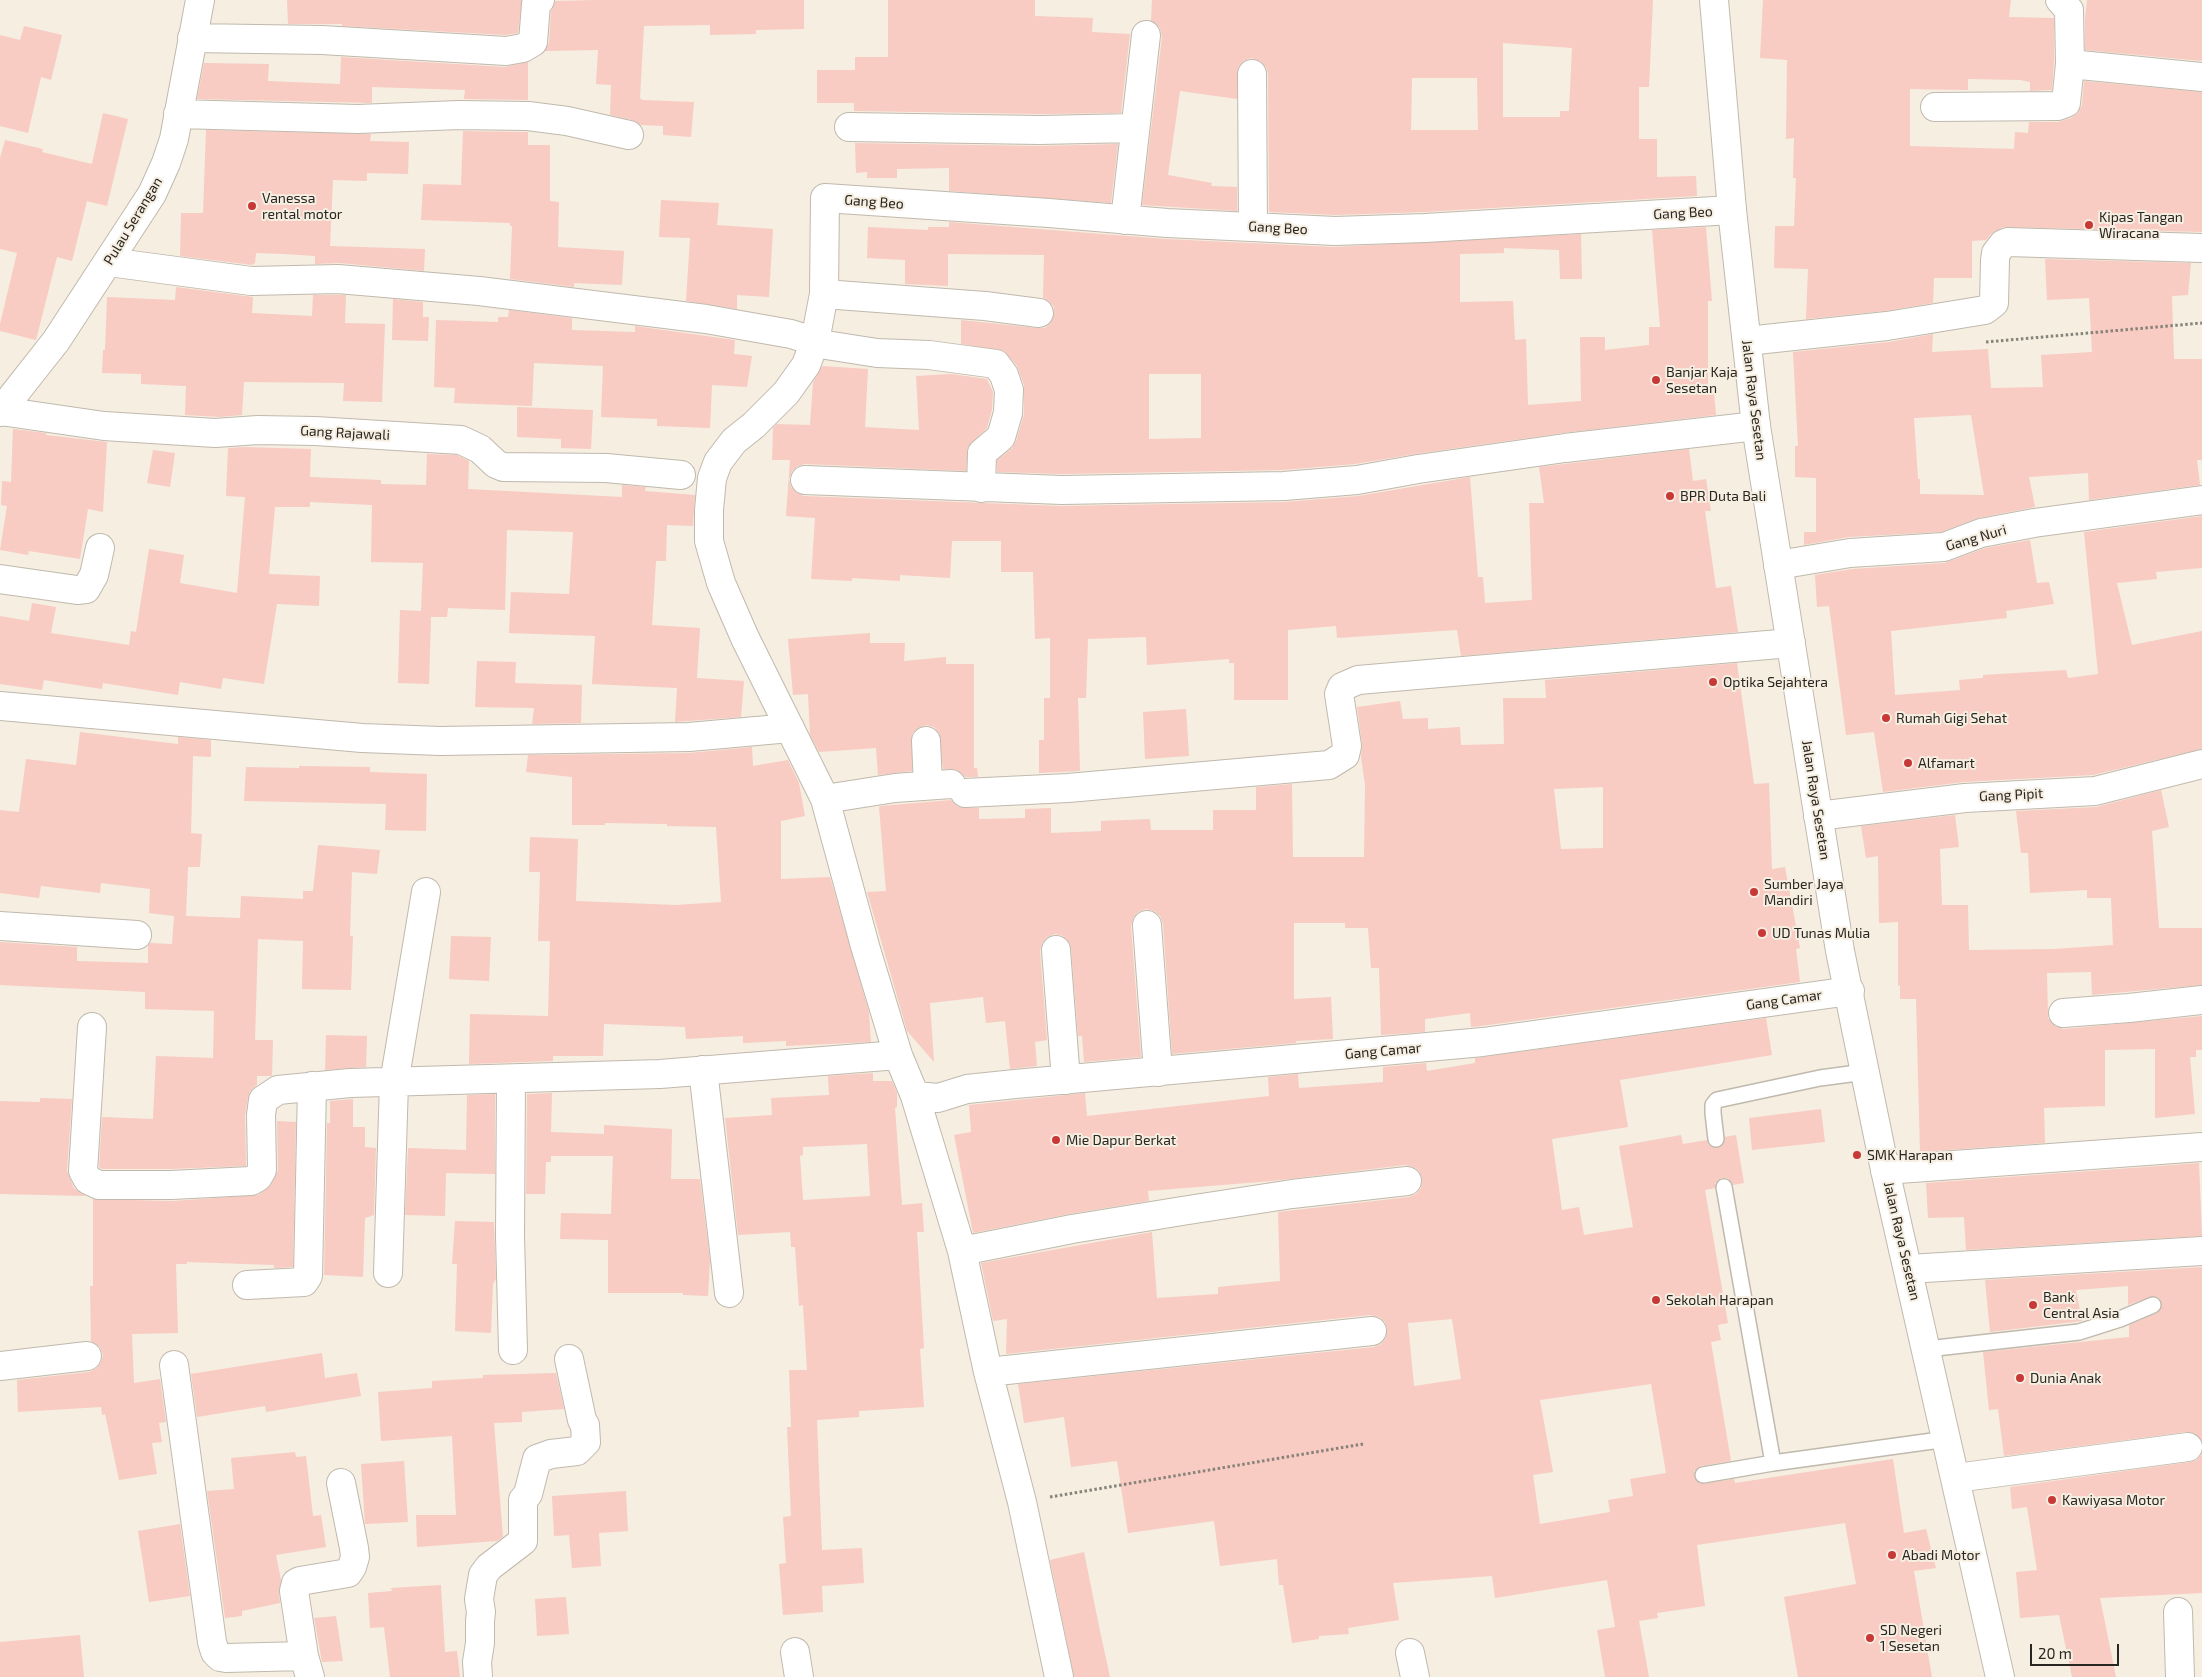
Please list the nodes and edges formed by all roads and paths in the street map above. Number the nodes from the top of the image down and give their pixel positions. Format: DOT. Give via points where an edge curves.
graph roads {
  1 [pos="200,0"];
  2 [pos="540,0"];
  3 [pos="1714,0"];
  4 [pos="2060,0"];
  5 [pos="1146,35"];
  6 [pos="192,38"];
  7 [pos="2070,64"];
  8 [pos="1252,74"];
  9 [pos="2202,77"];
  10 [pos="1935,107"];
  11 [pos="178,114"];
  12 [pos="849,127"];
  13 [pos="1135,128"];
  14 [pos="629,135"];
  15 [pos="1732,210"];
  16 [pos="1126,220"];
  17 [pos="1253,227"];
  18 [pos="2202,248"];
  19 [pos="109,262"];
  20 [pos="824,294"];
  21 [pos="1039,313"];
  22 [pos="815,341"];
  23 [pos="1747,341"];
  24 [pos="0,411"];
  25 [pos="1756,426"];
  26 [pos="681,475"];
  27 [pos="805,480"];
  28 [pos="981,488"];
  29 [pos="2202,500"];
  30 [pos="100,548"];
  31 [pos="1778,565"];
  32 [pos="0,579"];
  33 [pos="1791,643"];
  34 [pos="0,706"];
  35 [pos="790,728"];
  36 [pos="926,741"];
  37 [pos="2202,764"];
  38 [pos="948,787"];
  39 [pos="825,799"];
  40 [pos="1818,816"];
  41 [pos="426,892"];
  42 [pos="1147,925"];
  43 [pos="0,926"];
  44 [pos="137,935"];
  45 [pos="1056,950"];
  46 [pos="1850,992"];
  47 [pos="2202,1000"];
  48 [pos="2063,1012"];
  49 [pos="92,1027"];
  50 [pos="898,1055"];
  51 [pos="703,1070"];
  52 [pos="1158,1072"];
  53 [pos="1866,1072"];
  54 [pos="511,1079"];
  55 [pos="1066,1080"];
  56 [pos="394,1082"];
  57 [pos="312,1086"];
  58 [pos="914,1096"];
  59 [pos="1716,1139"];
  60 [pos="2202,1147"];
  61 [pos="1885,1170"];
  62 [pos="1406,1181"];
  63 [pos="1724,1187"];
  64 [pos="962,1251"];
  65 [pos="2202,1251"];
  66 [pos="1909,1268"];
  67 [pos="388,1273"];
  68 [pos="247,1285"];
  69 [pos="729,1293"];
  70 [pos="2153,1305"];
  71 [pos="1372,1331"];
  72 [pos="1927,1349"];
  73 [pos="513,1350"];
  74 [pos="87,1356"];
  75 [pos="569,1359"];
  76 [pos="0,1366"];
  77 [pos="174,1366"];
  78 [pos="988,1372"];
  79 [pos="1947,1439"];
  80 [pos="1363,1444"];
  81 [pos="2188,1447"];
  82 [pos="1773,1463"];
  83 [pos="1703,1475"];
  84 [pos="1956,1478"];
  85 [pos="341,1483"];
  86 [pos="1022,1502"];
  87 [pos="2178,1612"];
  88 [pos="307,1667"];
  89 [pos="478,1677"];
  90 [pos="1059,1677"];
  91 [pos="2000,1677"];
  92 [pos="2180,1677"];
  1 -- 6 [label="street, Pulau Serangan"];
  2 -- 6 [label="street" via="536,4 533,42 523,48 506,51 322,40"];
  3 -- 15 [label="street, Jalan Raya Sesetan"];
  4 -- 7 [label="street" via="2069,10"];
  5 -- 13 [label="street"];
  6 -- 11 [label="street, Pulau Serangan"];
  7 -- 9 [label="street"];
  7 -- 10 [label="street" via="2068,99 2058,106"];
  8 -- 17 [label="street"];
  11 -- 14 [label="street" via="358,118 528,116"];
  11 -- 19 [label="street, Pulau Serangan" via="166,163 152,194"];
  12 -- 13 [label="street"];
  13 -- 16 [label="street"];
  15 -- 17 [label="street, Gang Beo" via="1425,228 1335,231"];
  15 -- 23 [label="street, Jalan Raya Sesetan"];
  16 -- 17 [label="street, Gang Beo"];
  16 -- 20 [label="street, Gang Beo" via="825,198"];
  18 -- 23 [label="street" via="2008,242 1996,253 1994,303 1985,310 1887,326"];
  19 -- 22 [label="street" via="251,281 338,279 479,291 706,319"];
  19 -- 24 [label="street, Pulau Serangan" via="56,341"];
  20 -- 21 [label="street"];
  20 -- 22 [label="street"];
  22 -- 28 [label="street" via="876,353 929,354 996,364 1009,390 1008,413 1001,437 982,453"];
  22 -- 35 [label="street" via="806,365 786,393 724,452 712,478 709,510 709,540 721,583"];
  23 -- 25 [label="street, Jalan Raya Sesetan"];
  24 -- 26 [label="street, Gang Rajawali" via="104,426 216,433 315,431 461,440 480,448 503,467 606,468"];
  25 -- 28 [label="street" via="1565,448 1357,480 1220,488"];
  25 -- 31 [label="street, Jalan Raya Sesetan"];
  27 -- 28 [label="street"];
  29 -- 31 [label="street, Gang Nuri" via="2034,523 1972,536 1944,547 1850,553"];
  30 -- 32 [label="street" via="94,575 86,588 77,590"];
  31 -- 33 [label="street, Jalan Raya Sesetan"];
  33 -- 38 [label="street" via="1358,680 1342,687 1339,694 1347,746 1345,754 1329,765 1068,788"];
  33 -- 40 [label="street, Jalan Raya Sesetan"];
  34 -- 35 [label="street" via="362,738 440,741 688,737"];
  35 -- 39 [label="street"];
  36 -- 38 [label="street"];
  37 -- 40 [label="street, Gang Pipit" via="2095,791 1965,798"];
  38 -- 39 [label="street"];
  39 -- 50 [label="street"];
  40 -- 46 [label="street, Jalan Raya Sesetan" via="1840,951"];
  41 -- 56 [label="street"];
  42 -- 52 [label="street"];
  43 -- 44 [label="street"];
  45 -- 55 [label="street"];
  46 -- 52 [label="street, Gang Camar" via="1482,1042"];
  46 -- 53 [label="street, Jalan Raya Sesetan"];
  47 -- 48 [label="street"];
  49 -- 57 [label="street" via="84,1171 88,1180 99,1185 251,1181 262,1170 263,1100 278,1090"];
  50 -- 51 [label="street"];
  50 -- 58 [label="street"];
  51 -- 54 [label="street"];
  51 -- 69 [label="street"];
  52 -- 55 [label="street, Gang Camar"];
  53 -- 59 [label="lane" via="1820,1078 1717,1100 1713,1113"];
  53 -- 61 [label="street, Jalan Raya Sesetan"];
  54 -- 56 [label="street"];
  54 -- 73 [label="street"];
  55 -- 58 [label="street, Gang Camar" via="967,1089 938,1098"];
  56 -- 57 [label="street"];
  56 -- 67 [label="street"];
  57 -- 68 [label="street" via="308,1276 304,1282"];
  58 -- 64 [label="street"];
  60 -- 61 [label="street"];
  61 -- 66 [label="street, Jalan Raya Sesetan"];
  62 -- 64 [label="street" via="1300,1192 1072,1229"];
  63 -- 82 [label="lane"];
  64 -- 78 [label="street"];
  65 -- 66 [label="street"];
  66 -- 72 [label="street, Jalan Raya Sesetan"];
  70 -- 72 [label="lane" via="2120,1320 2079,1332"];
  71 -- 78 [label="street"];
  72 -- 79 [label="street, Jalan Raya Sesetan"];
  74 -- 76 [label="street"];
  75 -- 89 [label="street" via="586,1442 577,1451 538,1458 523,1502 523,1541 483,1574 479,1598 482,1612"];
  77 -- 88 [label="street" via="215,1652 226,1658"];
  78 -- 86 [label="street"];
  79 -- 82 [label="lane"];
  79 -- 84 [label="street, Jalan Raya Sesetan"];
  80 -- 86 [label="path"];
  81 -- 84 [label="street"];
  82 -- 83 [label="lane"];
  84 -- 91 [label="street, Jalan Raya Sesetan"];
  85 -- 88 [label="street" via="355,1557 348,1573 306,1578 296,1583 294,1591"];
  86 -- 90 [label="street"];
  87 -- 92 [label="street"];
}
